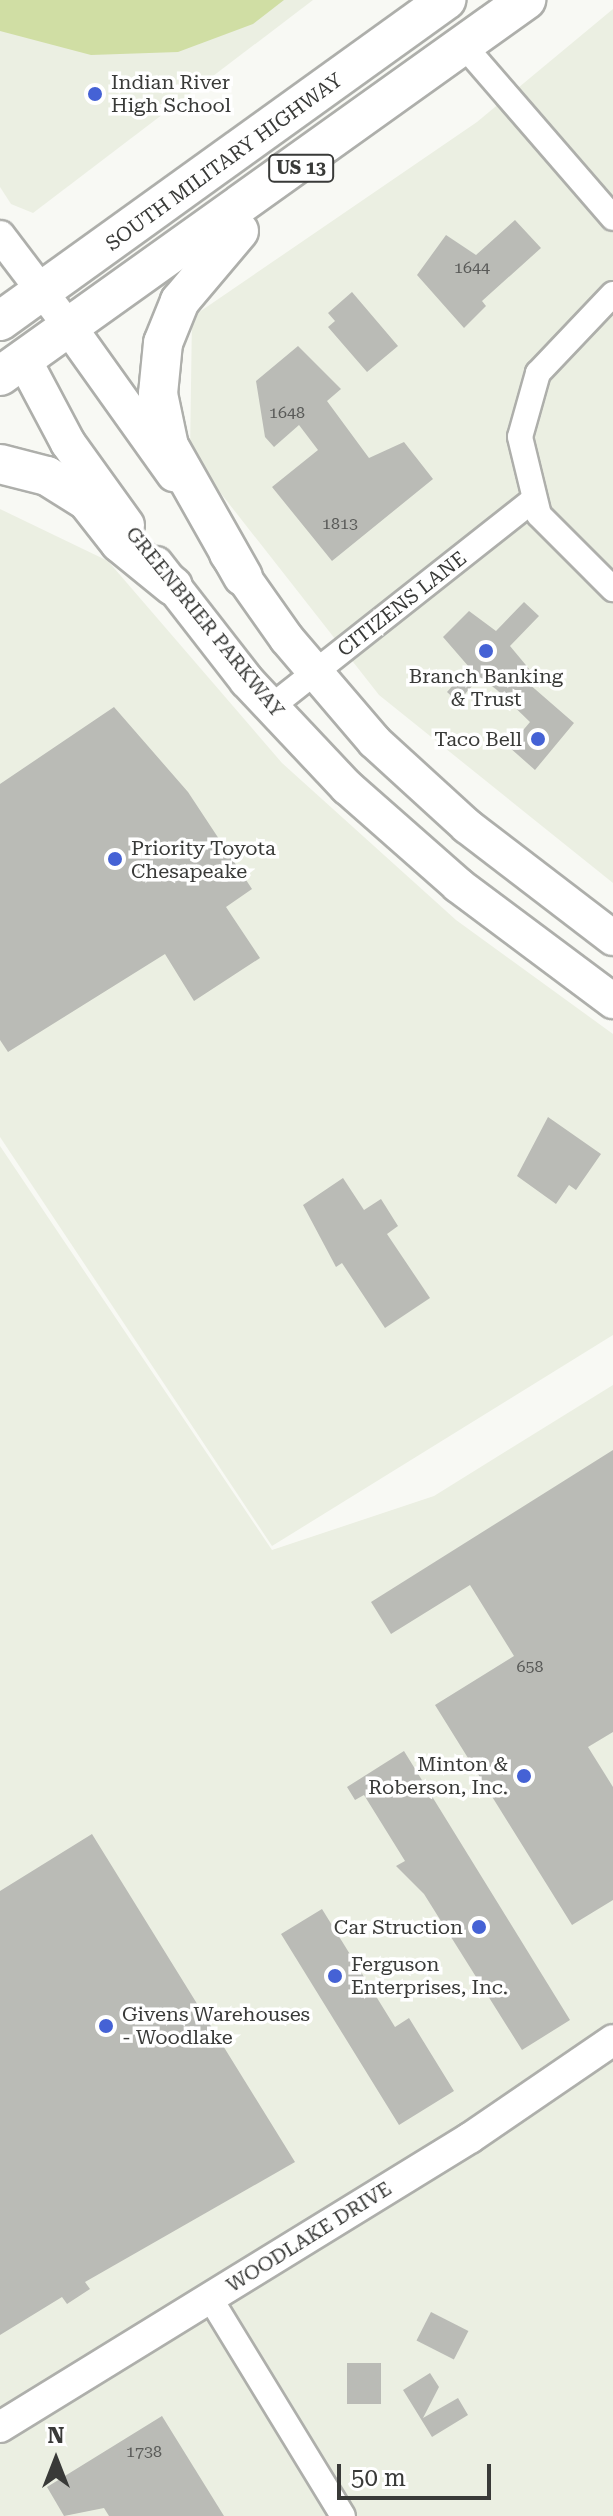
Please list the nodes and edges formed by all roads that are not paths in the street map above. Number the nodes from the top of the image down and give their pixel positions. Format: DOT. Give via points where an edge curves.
graph roads {
  1 [pos="446,0"];
  2 [pos="526,0"];
  3 [pos="465,47"];
  4 [pos="396,99"];
  5 [pos="613,218"];
  6 [pos="0,236"];
  7 [pos="43,292"];
  8 [pos="613,294"];
  9 [pos="0,321"];
  10 [pos="69,327"];
  11 [pos="12,368"];
  12 [pos="0,464"];
  13 [pos="532,501"];
  14 [pos="243,577"];
  15 [pos="173,586"];
  16 [pos="613,589"];
  17 [pos="314,673"];
  18 [pos="271,707"];
  19 [pos="613,938"];
  20 [pos="613,1001"];
  21 [pos="613,2040"];
  22 [pos="210,2298"];
  23 [pos="0,2427"];
  24 [pos="343,2516"];
  1 -- 7 [label="main road, SOUTH MILITARY HIGHWAY / US 13"];
  2 -- 3 [label="main road, US 13"];
  3 -- 4 [label="main road, US 13"];
  3 -- 5 [label="street"];
  4 -- 10 [label="main road, US 13"];
  4 -- 14 [label="main road" via="331,165 253,220 202,268 163,343 158,394 164,431"];
  6 -- 7 [label="street"];
  7 -- 9 [label="main road, SOUTH MILITARY HIGHWAY / US 13"];
  7 -- 10 [label="street"];
  8 -- 13 [label="street" via="538,373 520,437"];
  9 -- 11 [label="street"];
  10 -- 11 [label="main road, US 13"];
  10 -- 14 [label="main road"];
  11 -- 15 [label="main road, GREENBRIER PARKWAY"];
  12 -- 15 [label="main road" via="47,476 87,501 120,543"];
  13 -- 16 [label="street" via="556,537"];
  13 -- 17 [label="street, CITIZENS LANE"];
  14 -- 17 [label="main road"];
  15 -- 18 [label="main road, GREENBRIER PARKWAY"];
  17 -- 18 [label="street, CITIZENS LANE"];
  17 -- 19 [label="main road" via="467,826"];
  18 -- 20 [label="main road, GREENBRIER PARKWAY" via="412,846"];
  21 -- 22 [label="street, WOODLAKE DRIVE"];
  22 -- 23 [label="street, WOODLAKE DRIVE"];
  22 -- 24 [label="street"];
}
